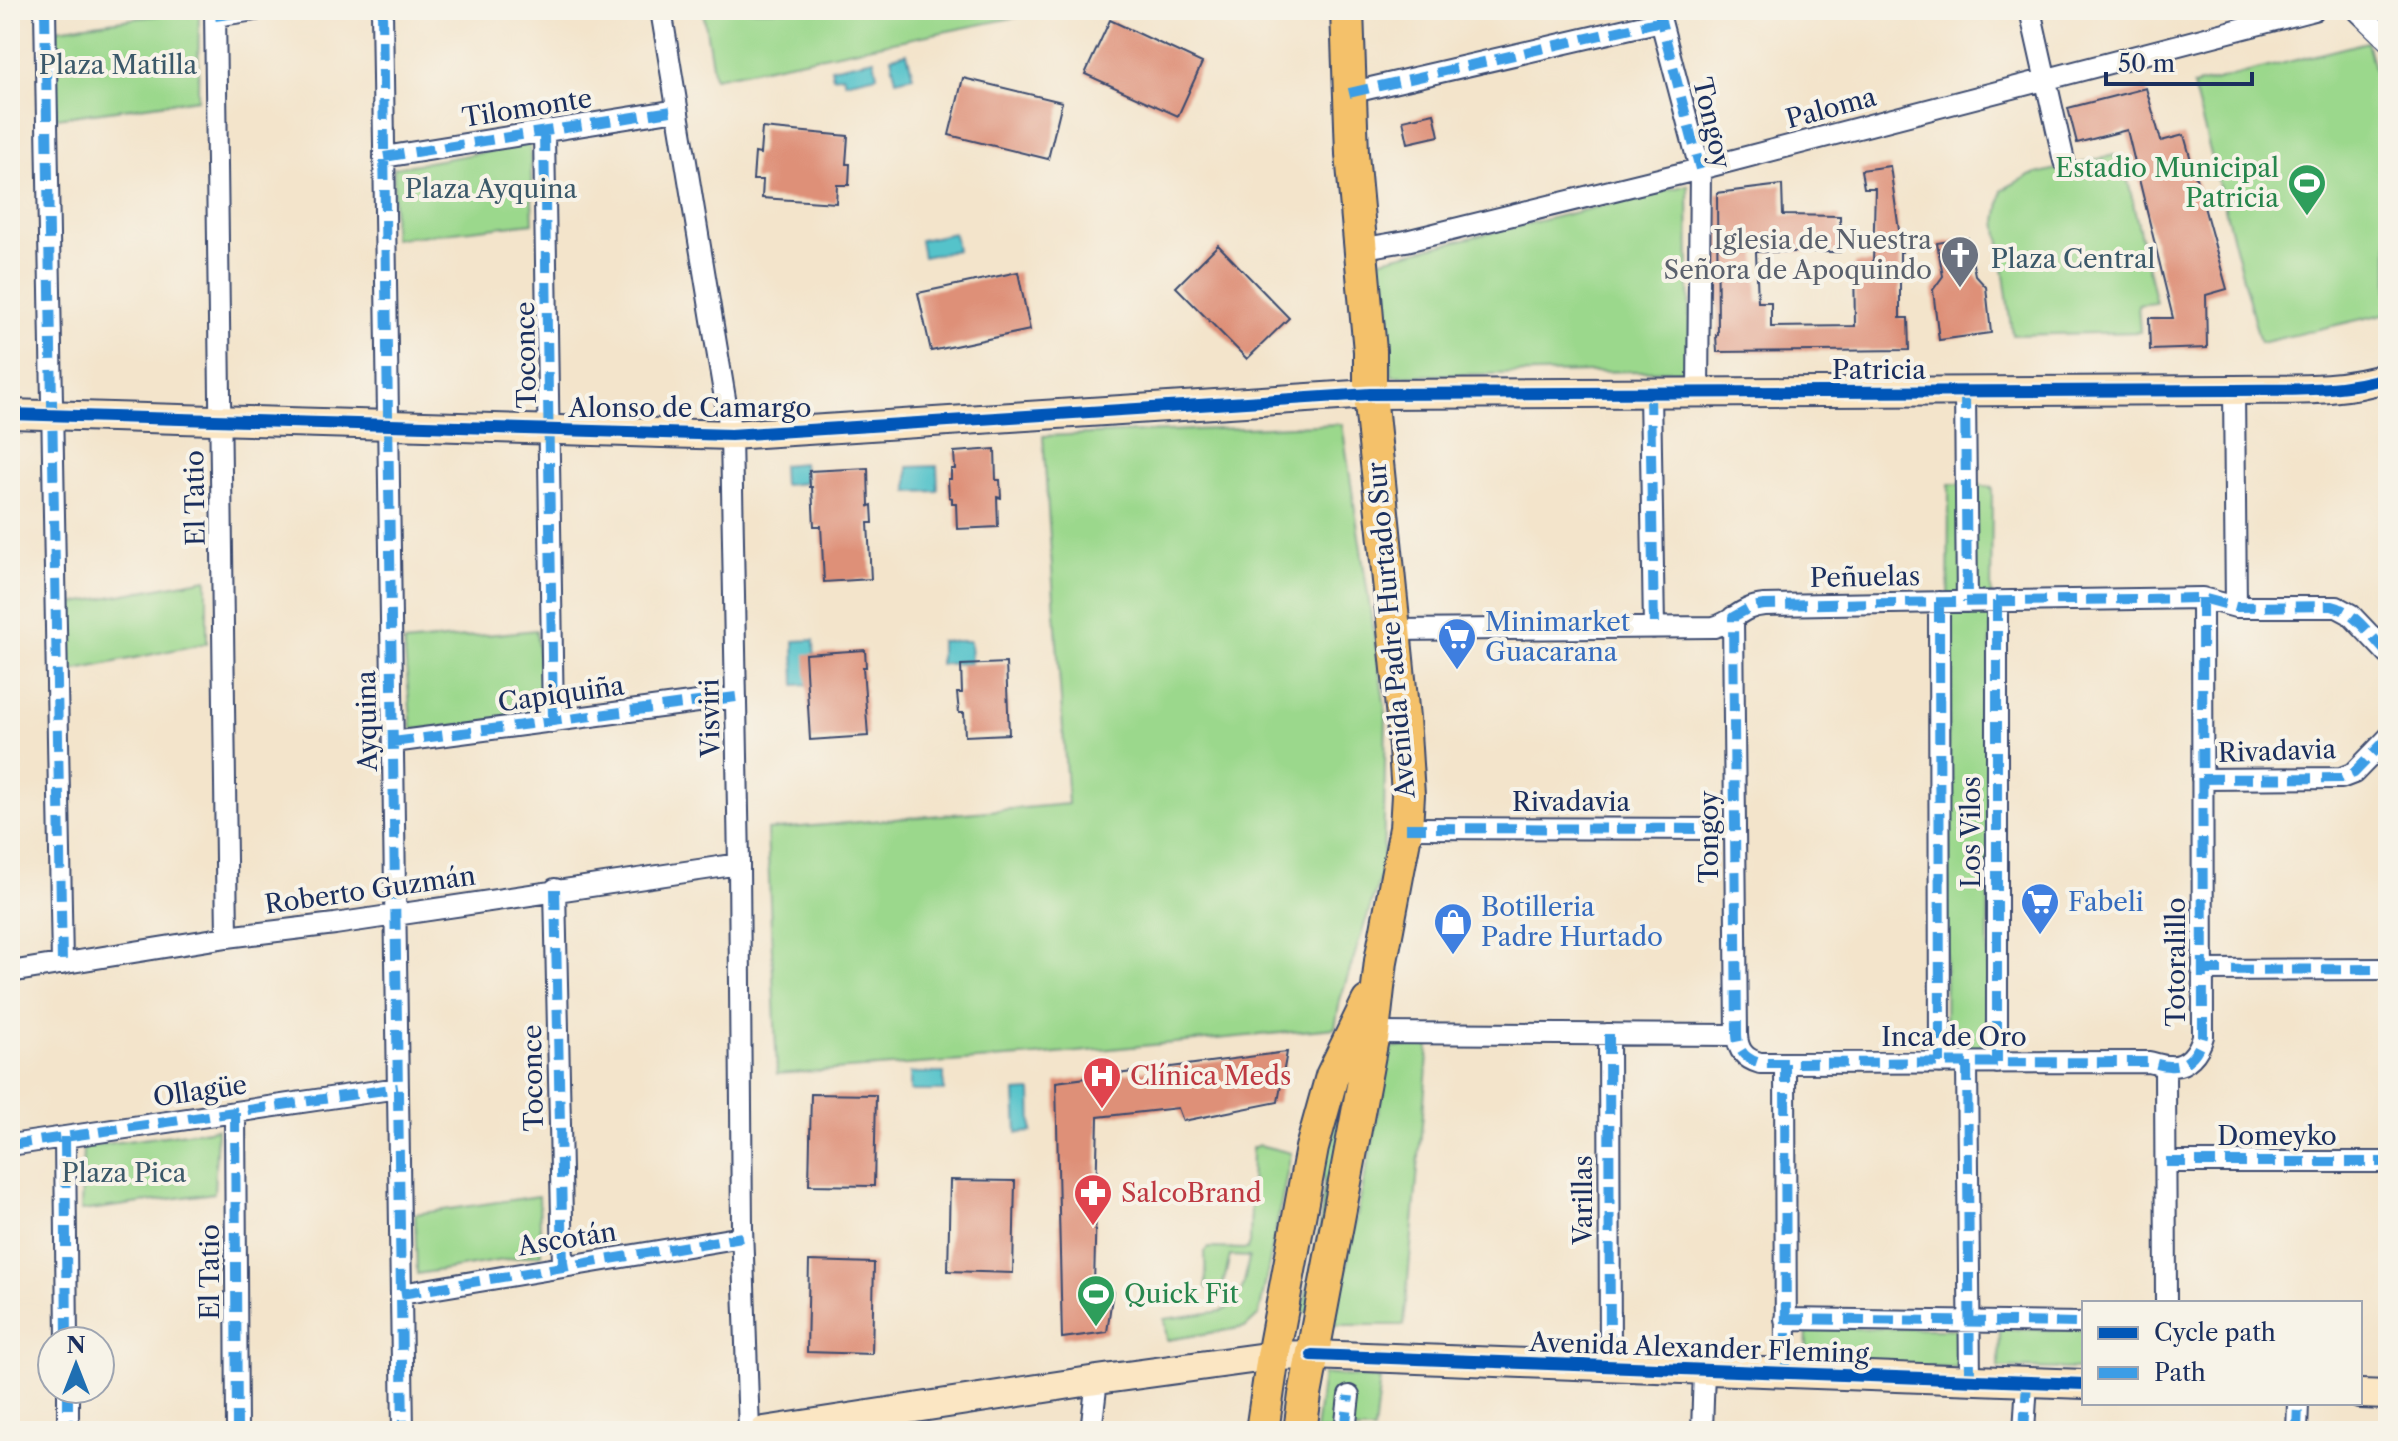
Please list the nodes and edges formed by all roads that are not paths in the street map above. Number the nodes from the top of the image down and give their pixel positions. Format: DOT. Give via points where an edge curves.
graph roads {
  1 [pos="45,10"];
  2 [pos="255,10"];
  3 [pos="382,10"];
  4 [pos="661,10"];
  5 [pos="1328,10"];
  6 [pos="1347,10"];
  7 [pos="2030,10"];
  8 [pos="2314,10"];
  9 [pos="2357,10"];
  10 [pos="215,13"];
  11 [pos="1660,15"];
  12 [pos="2388,40"];
  13 [pos="2046,79"];
  14 [pos="1349,93"];
  15 [pos="677,110"];
  16 [pos="544,132"];
  17 [pos="384,157"];
  18 [pos="2064,161"];
  19 [pos="1700,169"];
  20 [pos="1359,249"];
  21 [pos="2388,377"];
  22 [pos="2234,390"];
  23 [pos="1965,391"];
  24 [pos="1698,392"];
  25 [pos="1650,393"];
  26 [pos="1370,394"];
  27 [pos="10,414"];
  28 [pos="53,414"];
  29 [pos="220,419"];
  30 [pos="388,424"];
  31 [pos="549,429"];
  32 [pos="731,435"];
  33 [pos="2202,598"];
  34 [pos="1997,601"];
  35 [pos="1939,602"];
  36 [pos="1967,602"];
  37 [pos="2236,607"];
  38 [pos="1733,617"];
  39 [pos="1654,628"];
  40 [pos="1394,630"];
  41 [pos="2388,654"];
  42 [pos="736,697"];
  43 [pos="553,722"];
  44 [pos="2388,738"];
  45 [pos="393,742"];
  46 [pos="2202,779"];
  47 [pos="1406,828"];
  48 [pos="1735,829"];
  49 [pos="739,864"];
  50 [pos="555,889"];
  51 [pos="395,913"];
  52 [pos="227,937"];
  53 [pos="1381,961"];
  54 [pos="62,964"];
  55 [pos="2388,969"];
  56 [pos="2202,970"];
  57 [pos="10,972"];
  58 [pos="1373,1033"];
  59 [pos="1609,1034"];
  60 [pos="1740,1045"];
  61 [pos="1785,1063"];
  62 [pos="1940,1063"];
  63 [pos="1967,1063"];
  64 [pos="1997,1063"];
  65 [pos="2165,1067"];
  66 [pos="398,1088"];
  67 [pos="235,1112"];
  68 [pos="65,1137"];
  69 [pos="10,1145"];
  70 [pos="2166,1162"];
  71 [pos="2388,1162"];
  72 [pos="742,1237"];
  73 [pos="563,1266"];
  74 [pos="401,1294"];
  75 [pos="2166,1301"];
  76 [pos="1785,1319"];
  77 [pos="1969,1321"];
  78 [pos="2082,1323"];
  79 [pos="67,1325"];
  80 [pos="1312,1355"];
  81 [pos="1273,1356"];
  82 [pos="1610,1366"];
  83 [pos="1704,1370"];
  84 [pos="1786,1373"];
  85 [pos="1097,1380"];
  86 [pos="1970,1380"];
  87 [pos="2027,1382"];
  88 [pos="2082,1384"];
  89 [pos="2362,1394"];
  90 [pos="2388,1395"];
  91 [pos="1349,1396"];
  92 [pos="68,1405"];
  93 [pos="2298,1405"];
  94 [pos="894,1421"];
  95 [pos="68,1431"];
  96 [pos="237,1431"];
  97 [pos="403,1431"];
  98 [pos="749,1431"];
  99 [pos="764,1431"];
  100 [pos="1091,1431"];
  101 [pos="1262,1431"];
  102 [pos="1300,1431"];
  103 [pos="1345,1431"];
  104 [pos="1702,1431"];
  105 [pos="2024,1431"];
  106 [pos="2297,1431"];
  1 -- 28 [label="street"];
  2 -- 10 [label="street"];
  3 -- 17 [label="street, Ayquina"];
  4 -- 15 [label="street, Visviri"];
  5 -- 26 [label="main road, Avenida Padre Hurtado Sur" via="1337,221 1350,332"];
  6 -- 14 [label="main road, Avenida Padre Hurtado Sur"];
  7 -- 13 [label="street"];
  8 -- 13 [label="street, Paloma"];
  9 -- 12 [label="street"];
  10 -- 29 [label="street, El Tatio"];
  11 -- 14 [label="street"];
  11 -- 19 [label="street, Tongoy"];
  13 -- 18 [label="street"];
  13 -- 19 [label="street, Paloma"];
  14 -- 20 [label="main road, Avenida Padre Hurtado Sur"];
  15 -- 16 [label="street, Tilomonte"];
  15 -- 32 [label="street, Visviri"];
  16 -- 17 [label="street, Tilomonte"];
  16 -- 31 [label="street, Toconce"];
  17 -- 30 [label="street, Ayquina"];
  19 -- 20 [label="street, Paloma"];
  19 -- 24 [label="street, Tongoy"];
  20 -- 26 [label="main road, Avenida Padre Hurtado Sur"];
  21 -- 22 [label="street, Patricia" via="2330,388"];
  22 -- 23 [label="street, Patricia"];
  22 -- 37 [label="street"];
  23 -- 24 [label="street, Patricia"];
  23 -- 36 [label="street"];
  24 -- 25 [label="street, Patricia"];
  25 -- 26 [label="street, Patricia"];
  25 -- 39 [label="street"];
  26 -- 32 [label="street, Alonso de Camargo"];
  26 -- 40 [label="main road, Avenida Padre Hurtado Sur"];
  27 -- 28 [label="street, Alonso de Camargo"];
  28 -- 29 [label="street, Alonso de Camargo"];
  28 -- 54 [label="street"];
  29 -- 30 [label="street, Alonso de Camargo"];
  29 -- 52 [label="street, El Tatio"];
  30 -- 31 [label="street, Alonso de Camargo"];
  30 -- 45 [label="street, Ayquina"];
  31 -- 32 [label="street, Alonso de Camargo"];
  31 -- 43 [label="street, Toconce"];
  32 -- 42 [label="street, Visviri"];
  33 -- 34 [label="street, Peñuelas"];
  33 -- 37 [label="street, Peñuelas"];
  33 -- 46 [label="street, Totoralillo"];
  34 -- 36 [label="street, Peñuelas"];
  34 -- 64 [label="street, Los Vilos"];
  35 -- 36 [label="street, Peñuelas"];
  35 -- 38 [label="street, Peñuelas" via="1764,605"];
  35 -- 62 [label="street, Los Vilos"];
  37 -- 41 [label="street, Peñuelas" via="2342,608"];
  38 -- 39 [label="street, Peñuelas" via="1714,627"];
  38 -- 48 [label="street, Tongoy"];
  39 -- 40 [label="street, Peñuelas"];
  40 -- 47 [label="main road, Avenida Padre Hurtado Sur" via="1407,764"];
  42 -- 43 [label="street, Capiquiña"];
  42 -- 49 [label="street, Visviri"];
  43 -- 45 [label="street, Capiquiña"];
  44 -- 46 [label="street, Rivadavia" via="2354,773 2341,778"];
  45 -- 51 [label="street, Ayquina"];
  46 -- 56 [label="street, Totoralillo"];
  47 -- 48 [label="street, Rivadavia"];
  47 -- 53 [label="main road, Avenida Padre Hurtado Sur"];
  48 -- 60 [label="street, Tongoy"];
  49 -- 50 [label="street, Roberto Guzmán"];
  49 -- 72 [label="street, Visviri"];
  50 -- 51 [label="street, Roberto Guzmán"];
  50 -- 73 [label="street, Toconce"];
  51 -- 52 [label="street, Roberto Guzmán"];
  51 -- 66 [label="street, Ayquina"];
  52 -- 54 [label="street, Roberto Guzmán"];
  53 -- 58 [label="main road, Avenida Padre Hurtado Sur"];
  53 -- 81 [label="main road, Avenida Padre Hurtado Sur" via="1323,1104"];
  54 -- 57 [label="street, Roberto Guzmán"];
  55 -- 56 [label="street"];
  56 -- 65 [label="street, Totoralillo" via="2201,1044 2184,1063"];
  58 -- 59 [label="street, Inca de Oro"];
  58 -- 80 [label="main road, Avenida Padre Hurtado Sur"];
  59 -- 60 [label="street, Inca de Oro"];
  59 -- 82 [label="street, Varillas"];
  60 -- 61 [label="street, Inca de Oro" via="1760,1063"];
  61 -- 62 [label="street, Inca de Oro"];
  61 -- 76 [label="street"];
  62 -- 63 [label="street, Inca de Oro"];
  63 -- 64 [label="street, Inca de Oro"];
  63 -- 77 [label="street"];
  64 -- 65 [label="street, Inca de Oro" via="2148,1062"];
  65 -- 70 [label="street"];
  66 -- 67 [label="street, Ollagüe"];
  66 -- 74 [label="street, Ayquina"];
  67 -- 68 [label="street, Ollagüe"];
  67 -- 96 [label="street, El Tatio"];
  68 -- 69 [label="street, Ollagüe"];
  68 -- 79 [label="street"];
  70 -- 71 [label="street, Domeyko"];
  70 -- 75 [label="street"];
  72 -- 73 [label="street, Ascotán"];
  72 -- 98 [label="street, Visviri"];
  73 -- 74 [label="street, Ascotán"];
  74 -- 97 [label="street, Ayquina"];
  76 -- 77 [label="street"];
  76 -- 84 [label="street"];
  77 -- 78 [label="street"];
  77 -- 86 [label="street"];
  80 -- 81 [label="street, Avenida Alexander Fleming"];
  80 -- 82 [label="street, Avenida Alexander Fleming"];
  80 -- 102 [label="main road, Avenida Padre Hurtado Sur"];
  81 -- 85 [label="street, Avenida Alexander Fleming"];
  81 -- 101 [label="main road, Avenida Padre Hurtado Sur"];
  82 -- 83 [label="street, Avenida Alexander Fleming"];
  83 -- 84 [label="street, Avenida Alexander Fleming"];
  83 -- 104 [label="street"];
  84 -- 86 [label="street, Avenida Alexander Fleming"];
  85 -- 94 [label="street, Avenida Alexander Fleming"];
  85 -- 100 [label="street"];
  86 -- 87 [label="street, Avenida Alexander Fleming"];
  87 -- 88 [label="street, Avenida Alexander Fleming"];
  87 -- 105 [label="street"];
  89 -- 90 [label="street"];
  91 -- 103 [label="street"];
  92 -- 95 [label="street"];
  93 -- 106 [label="street"];
  94 -- 99 [label="street, Avenida Alexander Fleming"];
}
